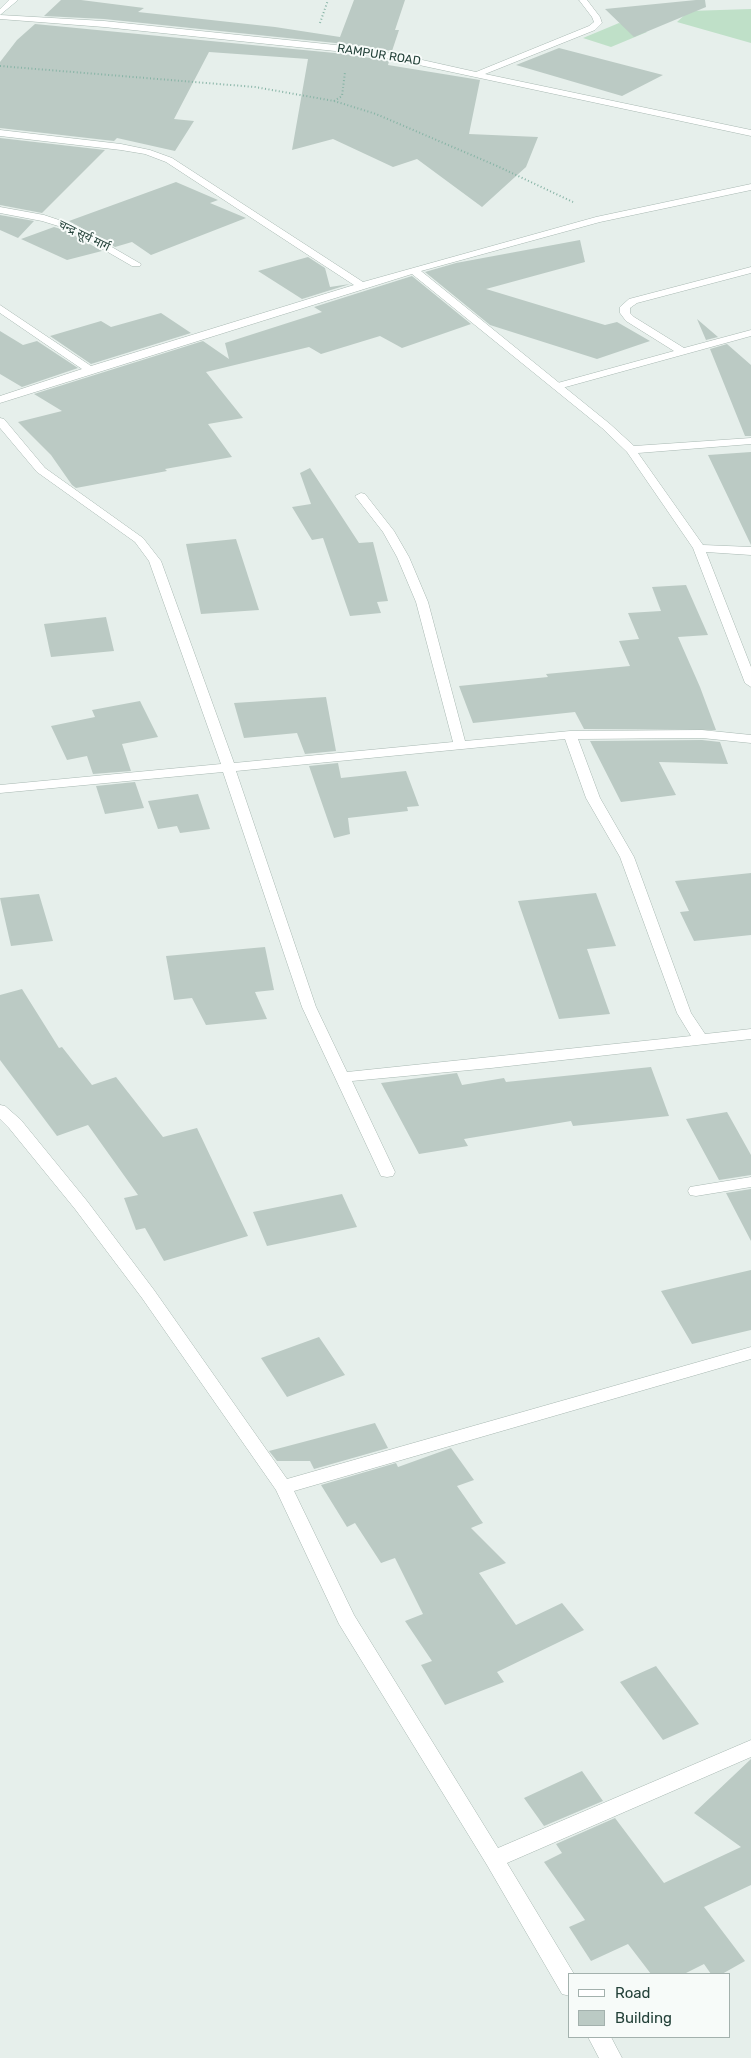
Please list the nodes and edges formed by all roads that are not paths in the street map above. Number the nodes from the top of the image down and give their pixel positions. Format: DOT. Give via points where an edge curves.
graph roads {
  1 [pos="14,0"];
  2 [pos="583,0"];
  3 [pos="0,15"];
  4 [pos="479,73"];
  5 [pos="751,132"];
  6 [pos="0,133"];
  7 [pos="751,187"];
  8 [pos="0,210"];
  9 [pos="136,264"];
  10 [pos="414,270"];
  11 [pos="751,270"];
  12 [pos="363,287"];
  13 [pos="0,308"];
  14 [pos="751,333"];
  15 [pos="682,351"];
  16 [pos="90,370"];
  17 [pos="558,386"];
  18 [pos="0,400"];
  19 [pos="0,421"];
  20 [pos="751,441"];
  21 [pos="631,450"];
  22 [pos="361,496"];
  23 [pos="699,548"];
  24 [pos="751,551"];
  25 [pos="751,683"];
  26 [pos="570,735"];
  27 [pos="751,739"];
  28 [pos="460,745"];
  29 [pos="228,766"];
  30 [pos="0,788"];
  31 [pos="751,1034"];
  32 [pos="700,1039"];
  33 [pos="342,1077"];
  34 [pos="0,1110"];
  35 [pos="388,1172"];
  36 [pos="751,1182"];
  37 [pos="696,1191"];
  38 [pos="751,1353"];
  39 [pos="283,1487"];
  40 [pos="751,1748"];
  41 [pos="494,1859"];
  42 [pos="568,1984"];
  43 [pos="600,2038"];
  44 [pos="611,2058"];
  1 -- 3 [label="street"];
  2 -- 4 [label="street" via="598,23 592,28"];
  3 -- 4 [label="street, RAMPUR ROAD" via="345,48"];
  4 -- 5 [label="street, RAMPUR ROAD"];
  6 -- 12 [label="street" via="121,147 169,160"];
  7 -- 10 [label="street" via="599,219"];
  8 -- 9 [label="street, चन्द्र सूर्य मार्ग" via="71,227"];
  10 -- 12 [label="street"];
  10 -- 17 [label="street"];
  11 -- 15 [label="street" via="633,301 625,307 630,319"];
  12 -- 16 [label="street"];
  13 -- 16 [label="street"];
  14 -- 15 [label="street"];
  15 -- 17 [label="street"];
  16 -- 18 [label="street"];
  17 -- 21 [label="street"];
  19 -- 29 [label="street" via="41,470 139,540 155,561"];
  20 -- 21 [label="street"];
  21 -- 23 [label="street"];
  22 -- 28 [label="street" via="398,548 422,602"];
  23 -- 24 [label="street"];
  23 -- 25 [label="street"];
  26 -- 27 [label="street" via="702,734"];
  26 -- 28 [label="street"];
  26 -- 32 [label="street" via="593,798 626,857 684,1014"];
  28 -- 29 [label="street"];
  29 -- 30 [label="street"];
  29 -- 33 [label="street" via="309,1007"];
  31 -- 32 [label="street"];
  32 -- 33 [label="street"];
  33 -- 35 [label="street"];
  34 -- 39 [label="street" via="81,1205"];
  36 -- 37 [label="street"];
  38 -- 39 [label="street"];
  39 -- 41 [label="street" via="346,1620"];
  40 -- 41 [label="street"];
  41 -- 42 [label="street"];
  43 -- 44 [label="street"];
}
